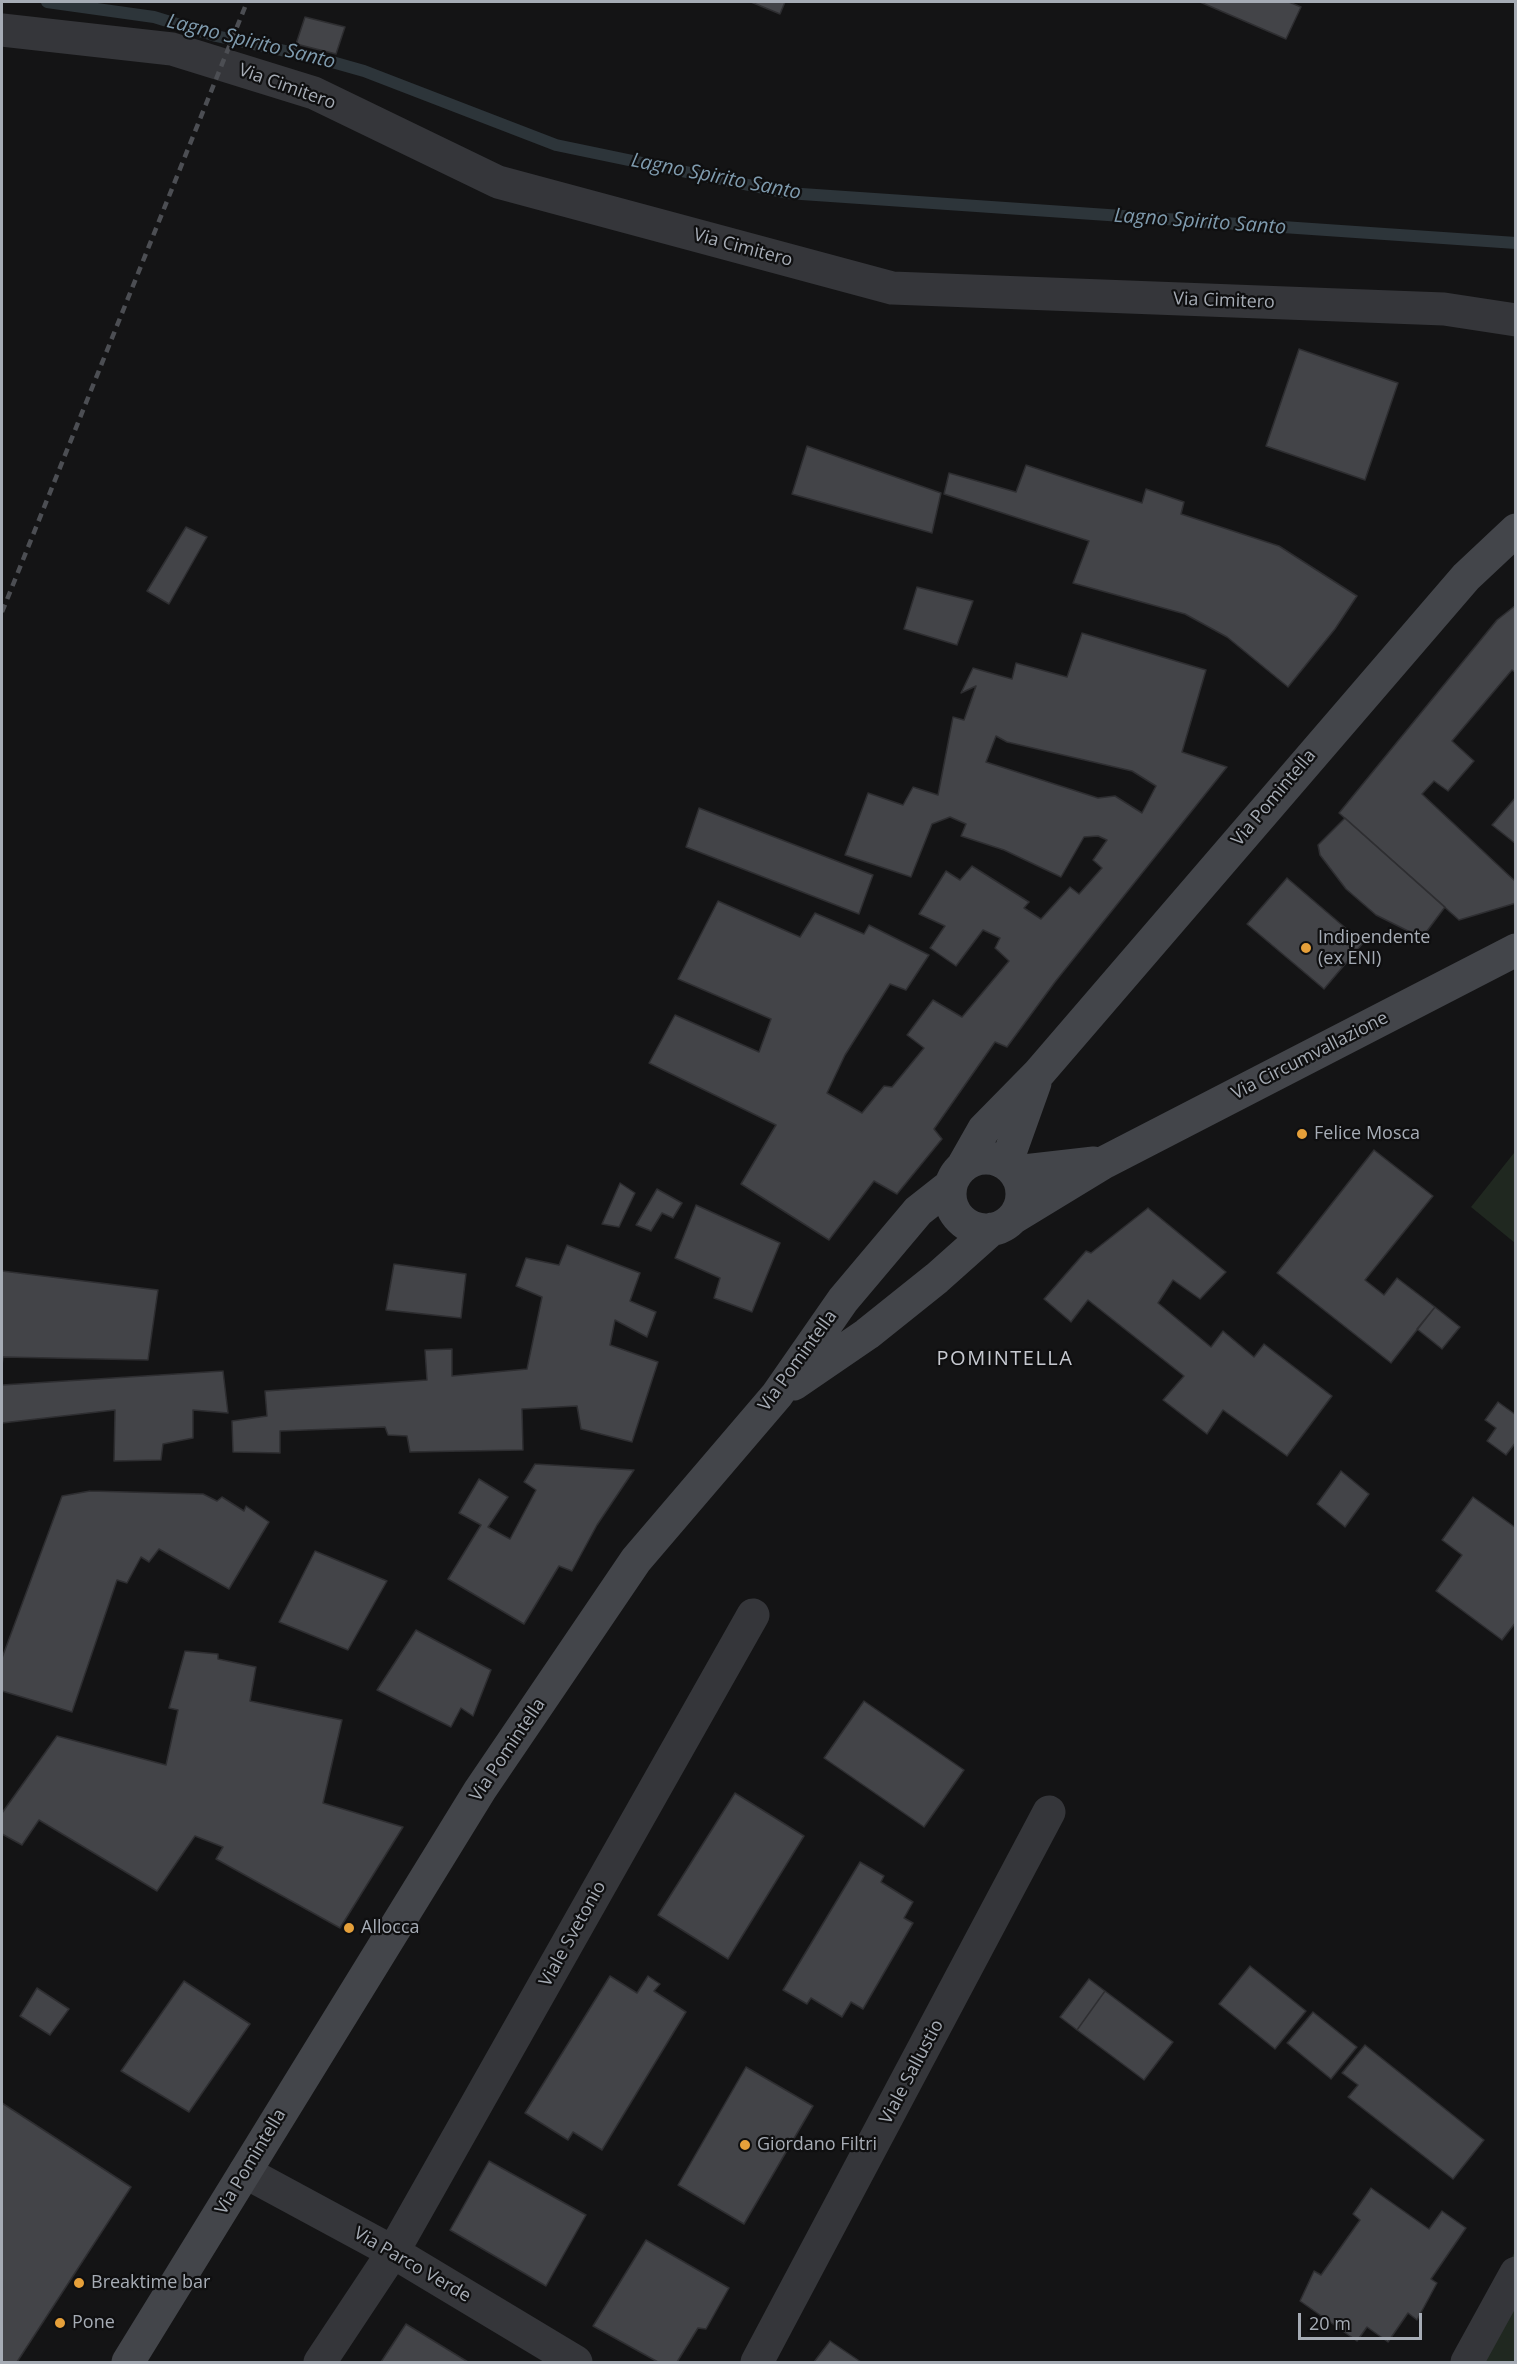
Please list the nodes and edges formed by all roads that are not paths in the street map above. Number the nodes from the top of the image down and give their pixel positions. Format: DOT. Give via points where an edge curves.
graph roads {
  1 [pos="2,30"];
  2 [pos="1515,320"];
  3 [pos="1515,530"];
  4 [pos="1515,950"];
  5 [pos="1039,1073"];
  6 [pos="1105,1162"];
  7 [pos="1010,1168"];
  8 [pos="957,1175"];
  9 [pos="1003,1223"];
  10 [pos="777,1395"];
  11 [pos="753,1615"];
  12 [pos="1048,1812"];
  13 [pos="245,2172"];
  14 [pos="393,2252"];
  15 [pos="1515,2273"];
  16 [pos="128,2362"];
  17 [pos="320,2362"];
  18 [pos="576,2362"];
  19 [pos="757,2362"];
  20 [pos="1467,2362"];
  1 -- 2 [label="street, Via Cimitero" via="172,49 314,93 498,182 892,288 1444,309"];
  3 -- 5 [label="main road, Via Pomintella" via="1466,577"];
  4 -- 6 [label="main road, Via Circumvallazione"];
  5 -- 7 [label="main road, Via Pomintella"];
  5 -- 8 [label="main road, Via Pomintella" via="984,1130"];
  6 -- 7 [label="main road, Via Circumvallazione"];
  6 -- 9 [label="main road, Via Circumvallazione"];
  7 -- 8 [label="main road" via="996,1159 984,1158 973,1160"];
  7 -- 9 [label="main road" via="1021,1183 1022,1195 1020,1207"];
  8 -- 9 [label="main road" via="953,1208 960,1218 980,1230"];
  8 -- 10 [label="main road, Via Pomintella" via="918,1211 843,1300"];
  9 -- 10 [label="main road, Via Circumvallazione" via="867,1334"];
  10 -- 13 [label="main road, Via Pomintella" via="630,1570 480,1790"];
  11 -- 14 [label="street, Viale Svetonio"];
  12 -- 19 [label="street, Viale Sallustio"];
  13 -- 14 [label="street, Via Parco Verde"];
  13 -- 16 [label="main road, Via Pomintella"];
  14 -- 17 [label="street, Viale Svetonio"];
  14 -- 18 [label="street, Via Parco Verde"];
  15 -- 20 [label="street"];
}
